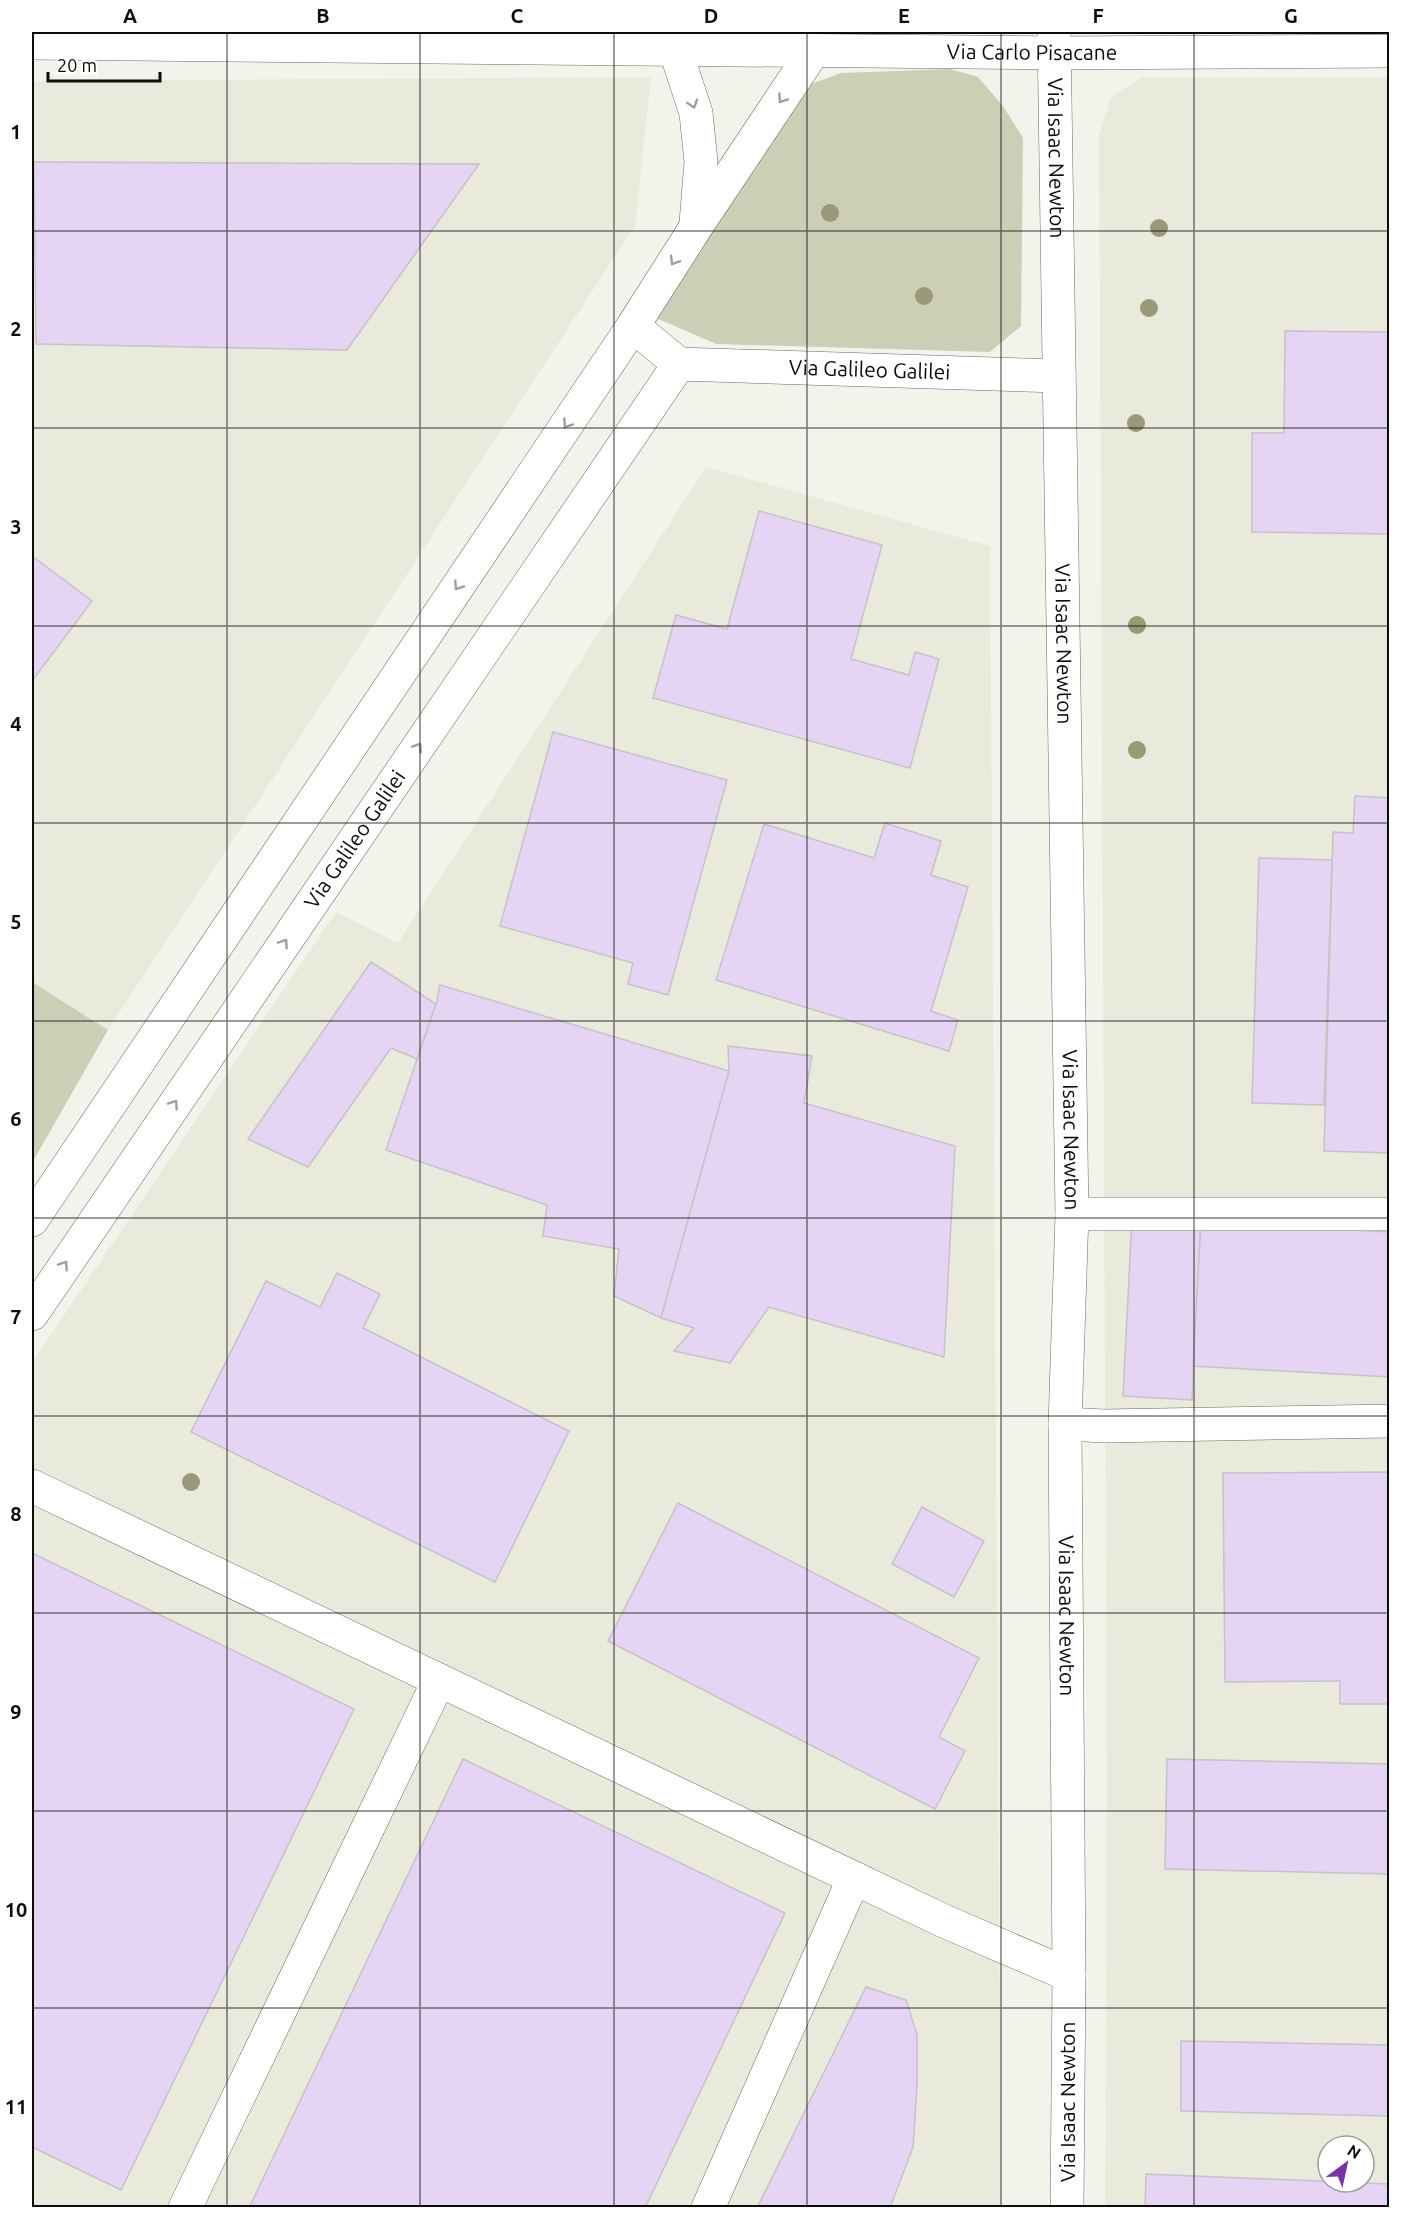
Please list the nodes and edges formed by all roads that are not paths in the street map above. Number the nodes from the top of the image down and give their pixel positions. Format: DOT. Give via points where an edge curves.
graph roads {
  1 [pos="1054,42"];
  2 [pos="32,43"];
  3 [pos="694,43"];
  4 [pos="814,50"];
  5 [pos="1389,51"];
  6 [pos="696,227"];
  7 [pos="633,326"];
  8 [pos="679,364"];
  9 [pos="1059,376"];
  10 [pos="1072,1214"];
  11 [pos="1389,1214"];
  12 [pos="32,1220"];
  13 [pos="32,1314"];
  14 [pos="1389,1421"];
  15 [pos="1065,1424"];
  16 [pos="32,1486"];
  17 [pos="439,1680"];
  18 [pos="854,1878"];
  19 [pos="1069,1975"];
  20 [pos="185,2208"];
  21 [pos="708,2208"];
  22 [pos="1067,2208"];
  1 -- 4 [label="street, Via Carlo Pisacane"];
  1 -- 5 [label="street, Via Carlo Pisacane"];
  1 -- 9 [label="street, Via Isaac Newton"];
  2 -- 3 [label="street, Via Carlo Pisacane"];
  3 -- 4 [label="street, Via Carlo Pisacane"];
  3 -- 6 [label="street, one-way" via="701,162"];
  4 -- 6 [label="street, one-way"];
  6 -- 7 [label="street, one-way"];
  7 -- 8 [label="street"];
  7 -- 12 [label="street, one-way"];
  8 -- 9 [label="street, Via Galileo Galilei"];
  13 -- 8 [label="street, Via Galileo Galilei, one-way"];
  9 -- 10 [label="street, Via Isaac Newton"];
  10 -- 11 [label="street"];
  10 -- 15 [label="street, Via Isaac Newton"];
  14 -- 15 [label="street"];
  15 -- 19 [label="street, Via Isaac Newton"];
  16 -- 17 [label="street"];
  17 -- 18 [label="street"];
  17 -- 20 [label="street"];
  18 -- 19 [label="street" via="944,1922"];
  18 -- 21 [label="street"];
  19 -- 22 [label="street, Via Isaac Newton"];
}
